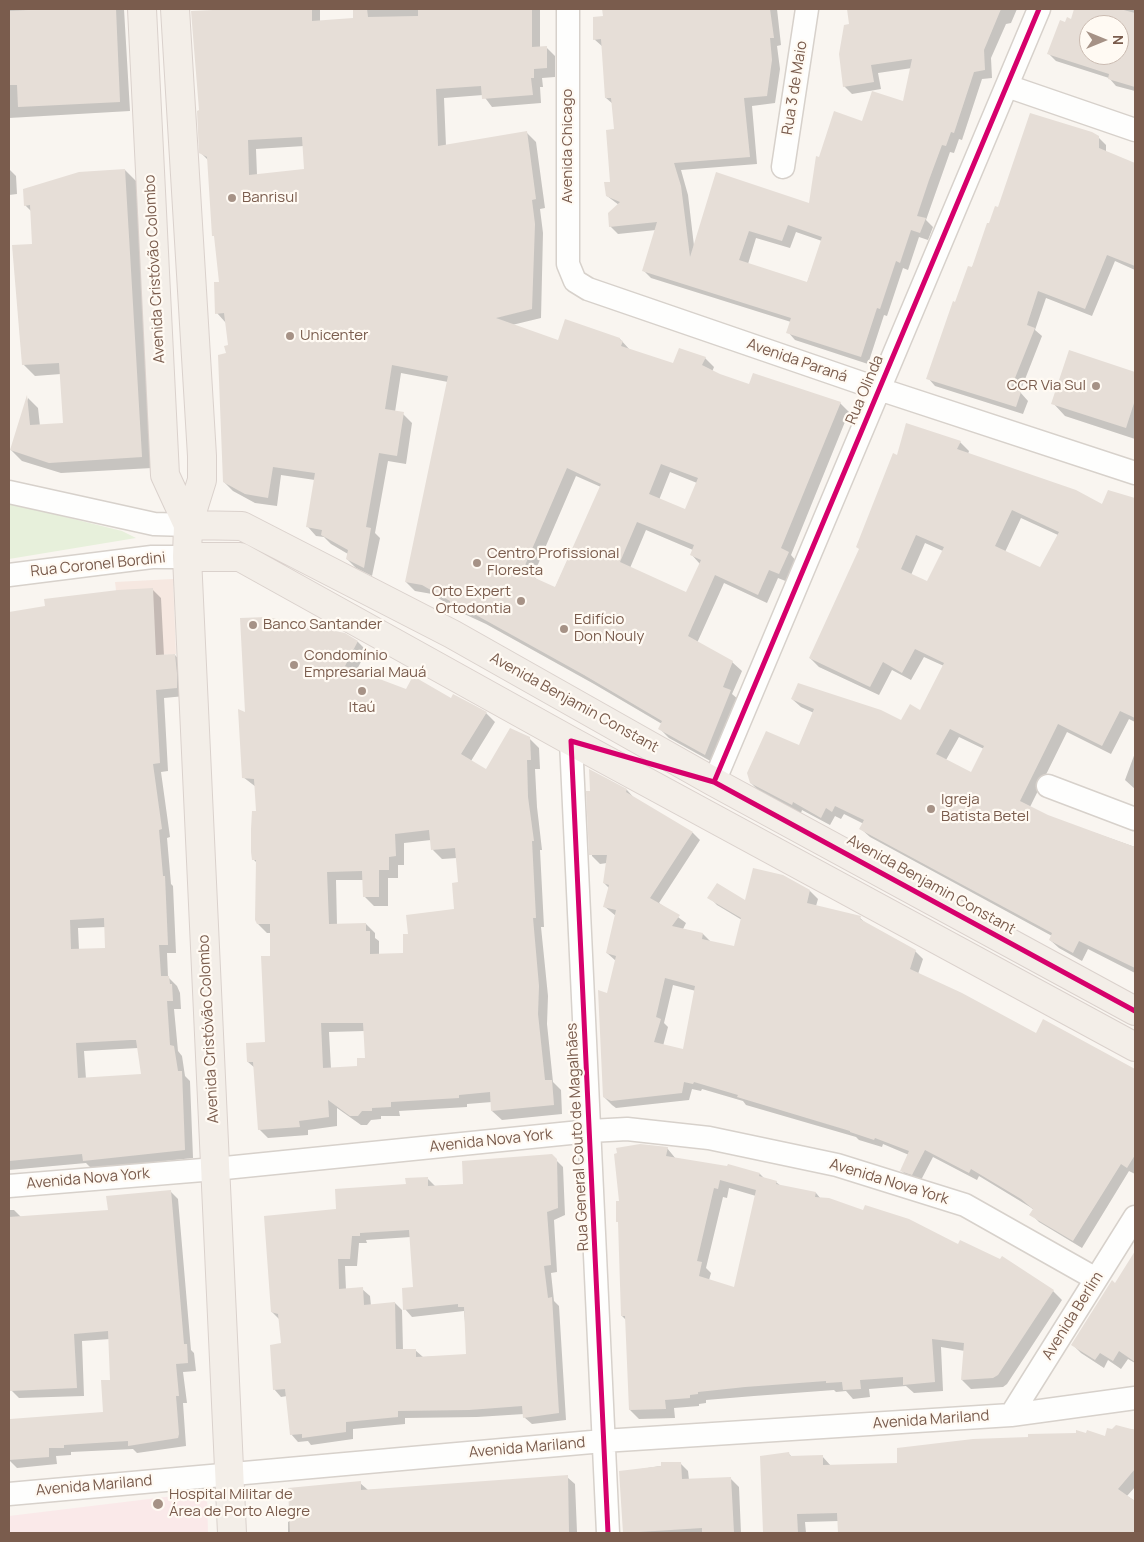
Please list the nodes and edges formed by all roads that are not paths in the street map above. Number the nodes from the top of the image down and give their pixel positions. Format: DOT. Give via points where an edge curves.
graph roads {
  1 [pos="142,9"];
  2 [pos="175,9"];
  3 [pos="568,9"];
  4 [pos="807,9"];
  5 [pos="1039,9"];
  6 [pos="1006,86"];
  7 [pos="1135,130"];
  8 [pos="783,167"];
  9 [pos="575,281"];
  10 [pos="879,389"];
  11 [pos="1135,473"];
  12 [pos="9,492"];
  13 [pos="188,525"];
  14 [pos="187,557"];
  15 [pos="9,575"];
  16 [pos="571,741"];
  17 [pos="714,782"];
  18 [pos="1048,786"];
  19 [pos="1135,819"];
  20 [pos="1135,1011"];
  21 [pos="1135,1047"];
  22 [pos="590,1131"];
  23 [pos="215,1169"];
  24 [pos="9,1186"];
  25 [pos="1135,1217"];
  26 [pos="1096,1279"];
  27 [pos="1135,1398"];
  28 [pos="1011,1415"];
  29 [pos="603,1441"];
  30 [pos="230,1474"];
  31 [pos="9,1494"];
  32 [pos="232,1533"];
  33 [pos="608,1533"];
  1 -- 13 [label="main road, Avenida Cristóvão Colombo" via="165,476"];
  2 -- 13 [label="main road, Avenida Cristóvão Colombo" via="202,456 202,480"];
  3 -- 9 [label="street, Avenida Chicago" via="568,264"];
  4 -- 8 [label="street, Rua 3 de Maio"];
  5 -- 6 [label="street, Rua Olinda"];
  6 -- 7 [label="street"];
  6 -- 10 [label="street, Rua Olinda"];
  9 -- 10 [label="street, Avenida Paraná" via="588,289"];
  10 -- 11 [label="street, Avenida Paraná"];
  10 -- 17 [label="street, Rua Olinda"];
  12 -- 13 [label="street" via="154,524"];
  13 -- 14 [label="main road, Avenida Cristóvão Colombo"];
  13 -- 17 [label="main road, Avenida Benjamin Constant" via="242,526 452,634"];
  14 -- 15 [label="street, Rua Coronel Bordini" via="152,557"];
  14 -- 16 [label="main road" via="240,557"];
  14 -- 23 [label="main road, Avenida Cristóvão Colombo"];
  16 -- 21 [label="main road"];
  16 -- 22 [label="street, Rua General Couto de Magalhães"];
  17 -- 20 [label="main road, Avenida Benjamin Constant"];
  18 -- 19 [label="street"];
  22 -- 23 [label="street, Avenida Nova York"];
  22 -- 26 [label="street, Avenida Nova York" via="627,1129 709,1138 837,1165 965,1205"];
  22 -- 29 [label="street, Rua General Couto de Magalhães"];
  23 -- 24 [label="street, Avenida Nova York"];
  23 -- 30 [label="main road, Avenida Cristóvão Colombo"];
  25 -- 26 [label="street, Avenida Berlim"];
  26 -- 28 [label="street, Avenida Berlim"];
  27 -- 28 [label="street, Avenida Mariland"];
  28 -- 29 [label="street, Avenida Mariland"];
  29 -- 30 [label="street, Avenida Mariland"];
  29 -- 33 [label="street, Rua General Couto de Magalhães"];
  30 -- 31 [label="street, Avenida Mariland"];
  30 -- 32 [label="main road, Avenida Cristóvão Colombo"];
}
